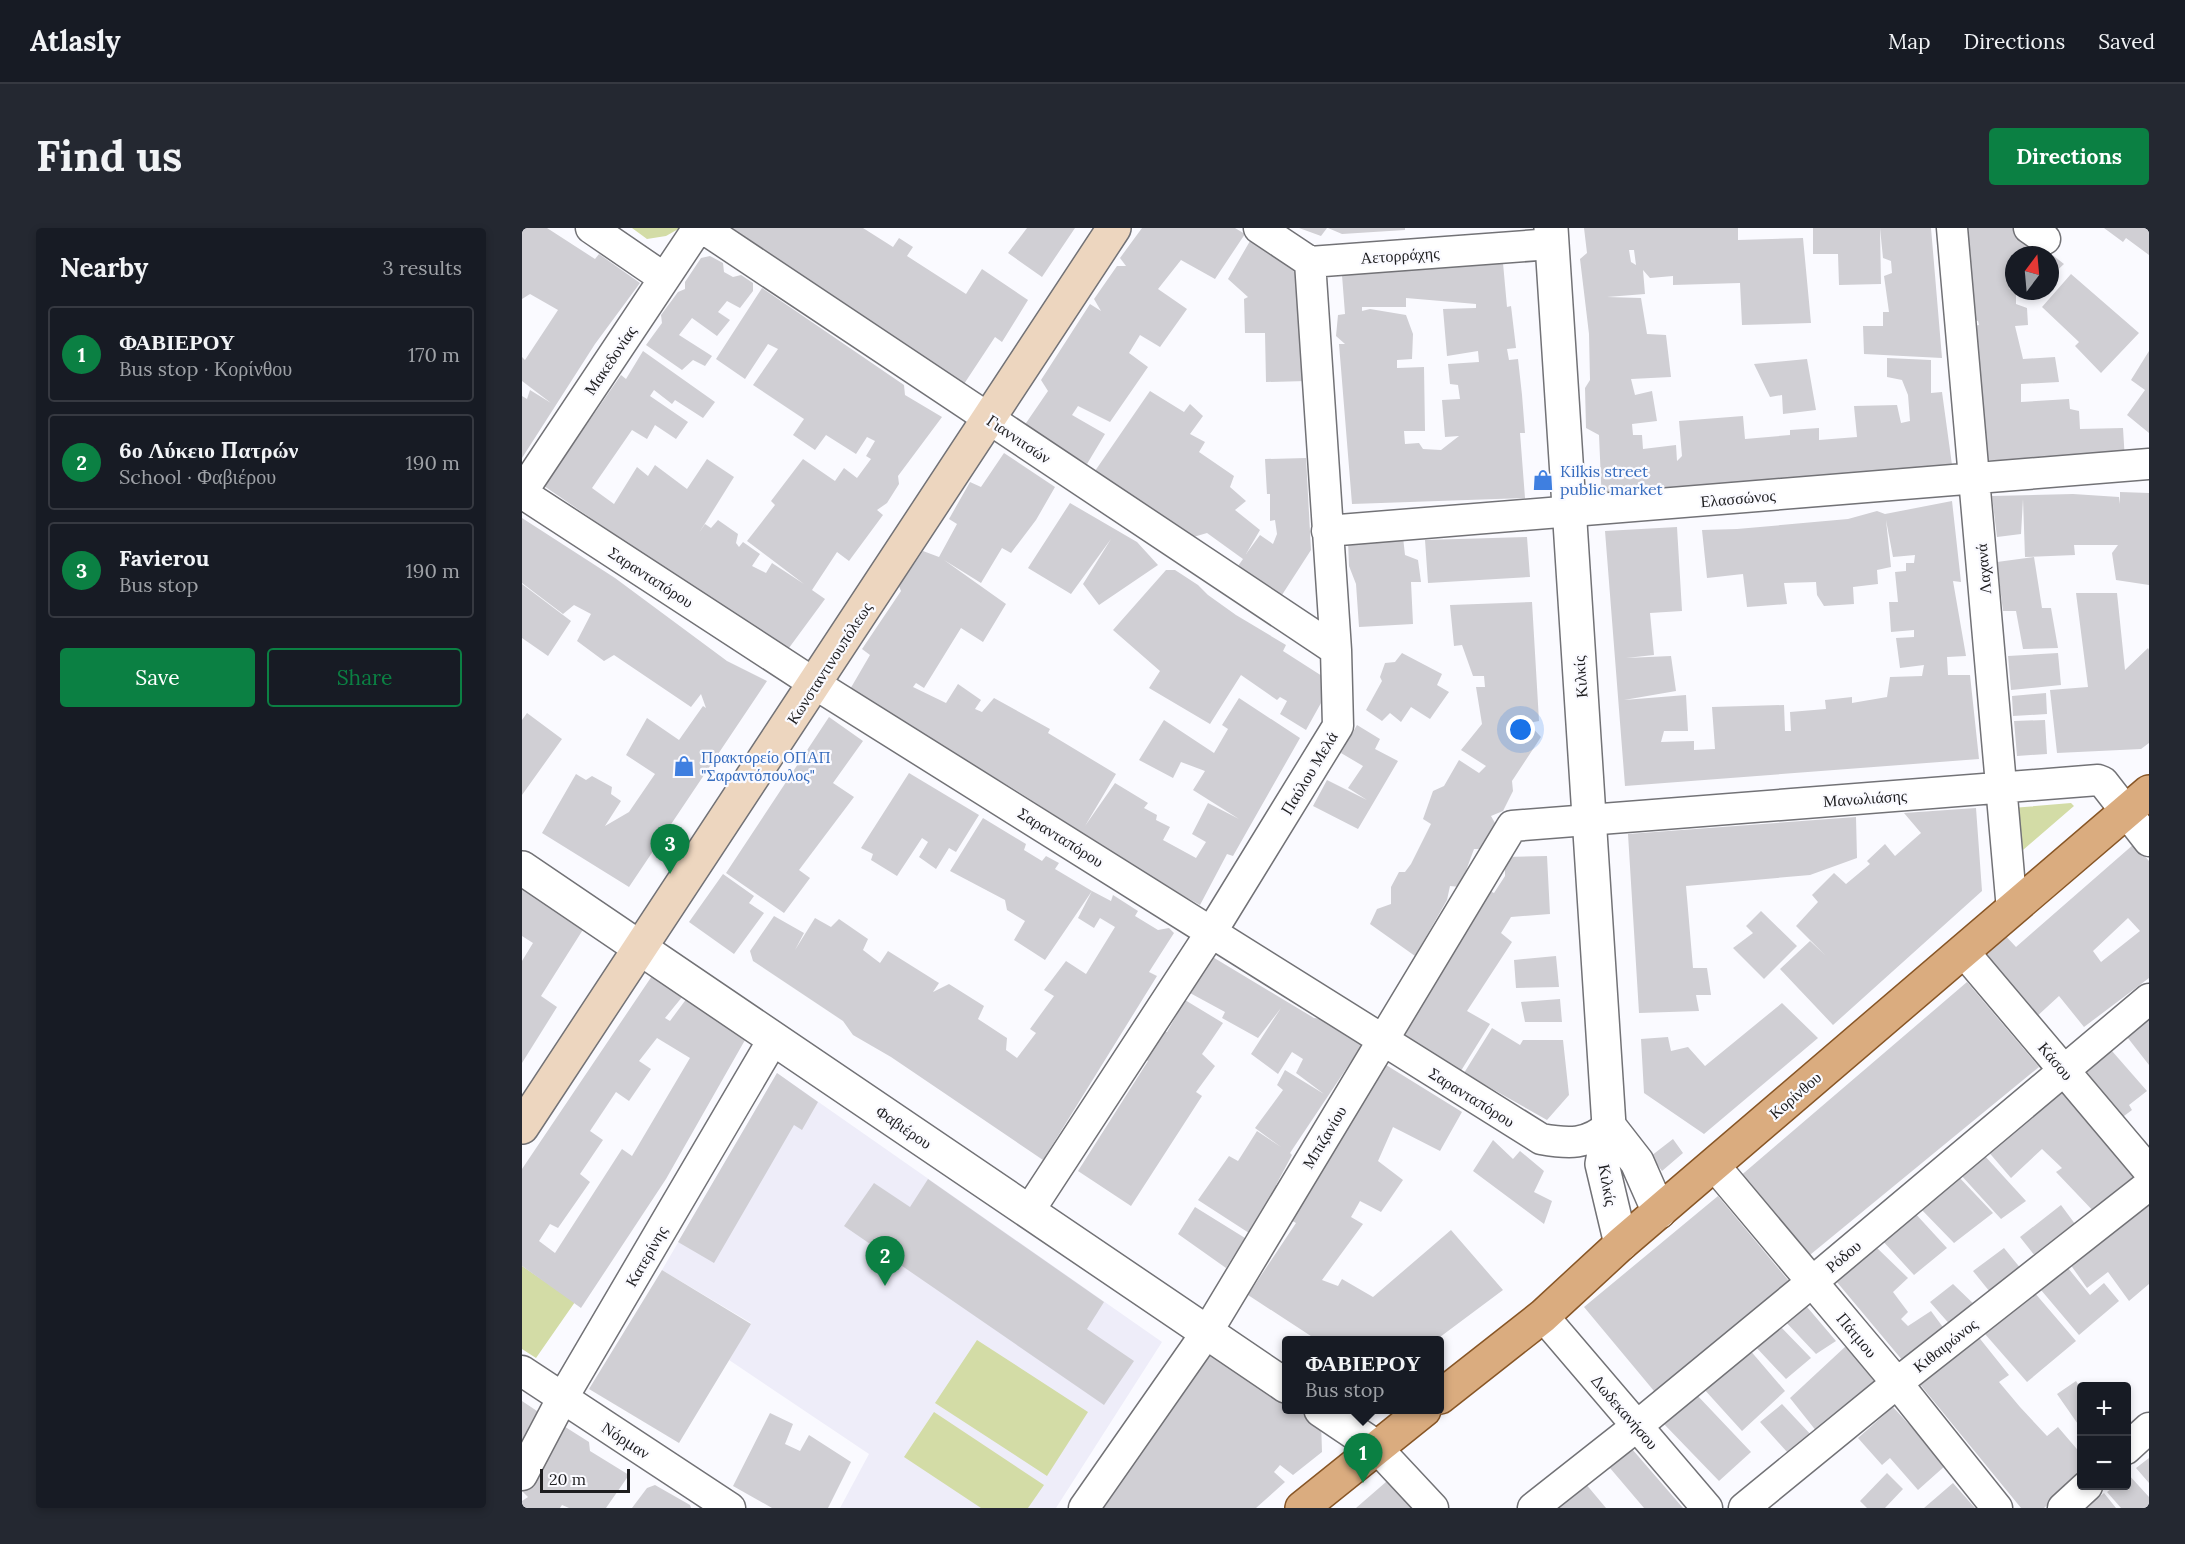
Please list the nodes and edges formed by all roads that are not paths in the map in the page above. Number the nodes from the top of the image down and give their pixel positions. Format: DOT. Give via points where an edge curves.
graph roads {
  1 [pos="591,228"];
  2 [pos="698,228"];
  3 [pos="703,228"];
  4 [pos="1114,228"];
  5 [pos="1259,228"];
  6 [pos="1952,228"];
  7 [pos="1551,236"];
  8 [pos="1310,262"];
  9 [pos="664,278"];
  10 [pos="988,418"];
  11 [pos="2149,464"];
  12 [pos="1974,478"];
  13 [pos="522,493"];
  14 [pos="1569,511"];
  15 [pos="1327,531"];
  16 [pos="1336,650"];
  17 [pos="815,684"];
  18 [pos="2002,787"];
  19 [pos="2138,802"];
  20 [pos="1590,818"];
  21 [pos="2149,841"];
  22 [pos="522,868"];
  23 [pos="2012,910"];
  24 [pos="1212,931"];
  25 [pos="640,948"];
  26 [pos="1963,951"];
  27 [pos="2149,999"];
  28 [pos="774,1038"];
  29 [pos="1382,1041"];
  30 [pos="2064,1070"];
  31 [pos="1609,1126"];
  32 [pos="522,1127"];
  33 [pos="1714,1165"];
  34 [pos="2149,1171"];
  35 [pos="2149,1185"];
  36 [pos="1029,1211"];
  37 [pos="1659,1212"];
  38 [pos="1621,1244"];
  39 [pos="1812,1282"];
  40 [pos="1543,1316"];
  41 [pos="1207,1332"];
  42 [pos="522,1371"];
  43 [pos="1282,1383"];
  44 [pos="1897,1383"];
  45 [pos="1444,1394"];
  46 [pos="562,1399"];
  47 [pos="1327,1414"];
  48 [pos="1419,1414"];
  49 [pos="1637,1426"];
  50 [pos="2149,1428"];
  51 [pos="2131,1445"];
  52 [pos="1376,1447"];
  53 [pos="522,1475"];
  54 [pos="2082,1490"];
  55 [pos="730,1508"];
  56 [pos="1084,1508"];
  57 [pos="1302,1508"];
  58 [pos="1433,1508"];
  59 [pos="1533,1508"];
  60 [pos="1707,1508"];
  61 [pos="1744,1508"];
  62 [pos="1997,1508"];
  63 [pos="2063,1508"];
  1 -- 9 [label="street"];
  2 -- 9 [label="street, Μακεδονίας"];
  3 -- 10 [label="street, Γιαννιτσών"];
  4 -- 10 [label="main road, Κωνσταντινουπόλεως"];
  5 -- 8 [label="street"];
  6 -- 12 [label="street, Λαχανά"];
  7 -- 8 [label="street, Αετορράχης"];
  7 -- 14 [label="street, Κιλκίς"];
  8 -- 15 [label="street, Παύλου Μελά"];
  9 -- 13 [label="street, Μακεδονίας"];
  10 -- 16 [label="street, Γιαννιτσών"];
  10 -- 17 [label="main road, Κωνσταντινουπόλεως"];
  11 -- 12 [label="street, Ελασσώνος"];
  12 -- 14 [label="street, Ελασσώνος"];
  12 -- 18 [label="street, Λαχανά"];
  13 -- 17 [label="street, Σαρανταπόρου"];
  14 -- 15 [label="street, Ελασσώνος"];
  14 -- 20 [label="street, Κιλκίς"];
  15 -- 16 [label="street, Παύλου Μελά"];
  16 -- 24 [label="street, Παύλου Μελά" via="1338,726"];
  17 -- 24 [label="street, Σαρανταπόρου"];
  17 -- 25 [label="main road, Κωνσταντινουπόλεως"];
  18 -- 19 [label="street, Μανωλιάσης" via="2098,780"];
  18 -- 20 [label="street, Μανωλιάσης"];
  18 -- 23 [label="street, Λαχανά"];
  19 -- 21 [label="street"];
  19 -- 23 [label="main road, Κορίνθου"];
  20 -- 29 [label="street, Μπιζανίου" via="1510,828"];
  20 -- 31 [label="street, Κιλκίς"];
  22 -- 25 [label="street, Φαβιέρου"];
  23 -- 26 [label="main road, Κορίνθου"];
  24 -- 29 [label="street, Σαρανταπόρου"];
  24 -- 36 [label="street, Παύλου Μελά"];
  25 -- 28 [label="street, Φαβιέρου"];
  25 -- 32 [label="main road, Κωνσταντινουπόλεως"];
  26 -- 30 [label="street, Κάσου"];
  26 -- 33 [label="main road, Κορίνθου"];
  27 -- 30 [label="street, Ρόδου"];
  28 -- 36 [label="street, Φαβιέρου"];
  28 -- 46 [label="street, Κατερίνης"];
  29 -- 31 [label="street, Σαρανταπόρου" via="1541,1139 1559,1143 1587,1141"];
  29 -- 41 [label="street, Μπιζανίου"];
  30 -- 34 [label="street, Κάσου"];
  30 -- 39 [label="street, Ρόδου"];
  31 -- 37 [label="street, Κιλκίς" via="1637,1162"];
  31 -- 38 [label="street, Κιλκίς" via="1602,1164"];
  33 -- 37 [label="main road, Κορίνθου"];
  33 -- 39 [label="street, Πάτμου"];
  35 -- 44 [label="street, Κιθαιρώνος"];
  36 -- 41 [label="street, Φαβιέρου"];
  37 -- 38 [label="main road, Κορίνθου"];
  38 -- 40 [label="main road, Κορίνθου"];
  39 -- 44 [label="street, Πάτμου"];
  39 -- 49 [label="street, Ρόδου"];
  40 -- 45 [label="main road, Κορίνθου"];
  40 -- 49 [label="street, Δωδεκανήσου"];
  41 -- 43 [label="street, Φαβιέρου"];
  41 -- 56 [label="street, Μπιζανίου"];
  42 -- 46 [label="street, Νόρμαν"];
  44 -- 61 [label="street, Κιθαιρώνος"];
  44 -- 62 [label="street, Πάτμου"];
  46 -- 53 [label="street, Κατερίνης"];
  46 -- 55 [label="street, Νόρμαν"];
  47 -- 52 [label="street"];
  48 -- 52 [label="main road"];
  49 -- 59 [label="street, Ρόδου"];
  49 -- 60 [label="street, Δωδεκανήσου"];
  50 -- 51 [label="street"];
  52 -- 57 [label="main road"];
  52 -- 58 [label="street"];
  54 -- 63 [label="street"];
}
